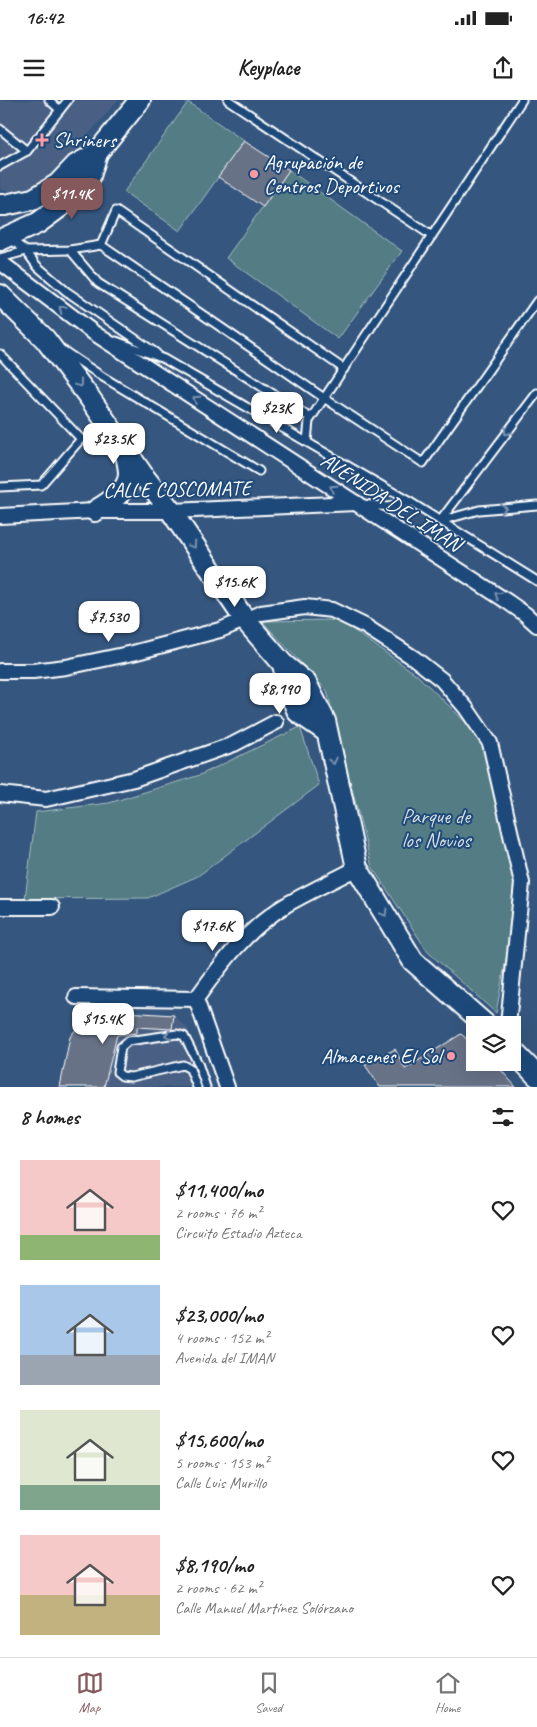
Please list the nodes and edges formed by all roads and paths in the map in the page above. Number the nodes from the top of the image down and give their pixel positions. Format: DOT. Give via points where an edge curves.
graph roads {
  1 [pos="49,100"];
  2 [pos="68,100"];
  3 [pos="140,100"];
  4 [pos="228,100"];
  5 [pos="522,100"];
  6 [pos="60,110"];
  7 [pos="0,128"];
  8 [pos="26,151"];
  9 [pos="97,153"];
  10 [pos="0,166"];
  11 [pos="0,205"];
  12 [pos="432,236"];
  13 [pos="2,237"];
  14 [pos="101,245"];
  15 [pos="70,250"];
  16 [pos="26,251"];
  17 [pos="0,260"];
  18 [pos="0,296"];
  19 [pos="537,302"];
  20 [pos="94,333"];
  21 [pos="44,339"];
  22 [pos="0,354"];
  23 [pos="164,359"];
  24 [pos="344,369"];
  25 [pos="537,393"];
  26 [pos="324,398"];
  27 [pos="312,418"];
  28 [pos="307,442"];
  29 [pos="126,452"];
  30 [pos="259,471"];
  31 [pos="0,487"];
  32 [pos="410,502"];
  33 [pos="356,503"];
  34 [pos="537,504"];
  35 [pos="95,511"];
  36 [pos="171,511"];
  37 [pos="0,516"];
  38 [pos="440,521"];
  39 [pos="537,581"];
  40 [pos="245,620"];
  41 [pos="537,625"];
  42 [pos="0,671"];
  43 [pos="276,722"];
  44 [pos="0,794"];
  45 [pos="357,868"];
  46 [pos="0,907"];
  47 [pos="52,908"];
  48 [pos="76,997"];
  49 [pos="196,999"];
  50 [pos="476,1016"];
  51 [pos="509,1016"];
  52 [pos="193,1055"];
  53 [pos="521,1059"];
  54 [pos="183,1065"];
  55 [pos="537,1076"];
  56 [pos="205,1084"];
  57 [pos="197,1085"];
  58 [pos="226,1087"];
  1 -- 6 [label="lane"];
  2 -- 6 [label="lane"];
  3 -- 9 [label="street"];
  4 -- 12 [label="lane"];
  5 -- 12 [label="lane"];
  6 -- 8 [label="lane"];
  7 -- 8 [label="lane"];
  8 -- 10 [label="lane"];
  9 -- 11 [label="street" via="76,165 58,184 33,199"];
  9 -- 13 [label="street" via="90,176 72,198 38,223"];
  12 -- 24 [label="lane"];
  13 -- 16 [label="lane"];
  14 -- 15 [label="lane"];
  14 -- 24 [label="lane" via="116,212"];
  14 -- 26 [label="lane"];
  15 -- 16 [label="lane"];
  15 -- 27 [label="lane" via="98,283"];
  16 -- 17 [label="lane"];
  16 -- 23 [label="lane" via="37,266 66,291"];
  20 -- 17 [label="street, AVENIDA DEL IMAN, one-way"];
  18 -- 21 [label="street"];
  19 -- 26 [label="lane" via="422,462"];
  20 -- 23 [label="lane"];
  33 -- 20 [label="street, AVENIDA DEL IMAN, one-way"];
  21 -- 29 [label="street, one-way"];
  21 -- 30 [label="lane"];
  22 -- 31 [label="lane" via="81,440 41,485"];
  23 -- 28 [label="lane"];
  24 -- 26 [label="lane"];
  25 -- 38 [label="lane, one-way"];
  26 -- 27 [label="lane"];
  27 -- 28 [label="lane"];
  28 -- 32 [label="lane"];
  29 -- 35 [label="street" via="129,476 123,488"];
  29 -- 36 [label="street"];
  32 -- 33 [label="lane" via="388,507"];
  32 -- 38 [label="lane"];
  33 -- 36 [label="street, CALLE COSCOMATE"];
  41 -- 33 [label="street, AVENIDA DEL IMAN, one-way" via="508,602"];
  38 -- 34 [label="lane, one-way" via="479,510"];
  35 -- 36 [label="street, CALLE COSCOMATE"];
  35 -- 37 [label="street, CALLE COSCOMATE"];
  36 -- 40 [label="street, one-way"];
  38 -- 39 [label="lane"];
  40 -- 42 [label="street" via="220,630 133,653 66,667"];
  40 -- 45 [label="street, one-way" via="283,664 306,683 325,721"];
  40 -- 51 [label="street" via="261,613 305,607 332,610 365,626 442,680 490,743 522,883"];
  43 -- 44 [label="street" via="234,744 134,779 46,799"];
  45 -- 49 [label="street" via="284,906 249,934"];
  45 -- 50 [label="street, one-way" via="413,961"];
  46 -- 47 [label="street"];
  48 -- 49 [label="street"];
  49 -- 58 [label="street"];
  52 -- 54 [label="lane" via="190,1062"];
  52 -- 54 [label="lane, one-way" via="184,1036 177,1034 128,1041 121,1047 117,1072 131,1077"];
  52 -- 56 [label="lane"];
  53 -- 55 [label="street"];
  54 -- 57 [label="lane" via="190,1069"];
}
